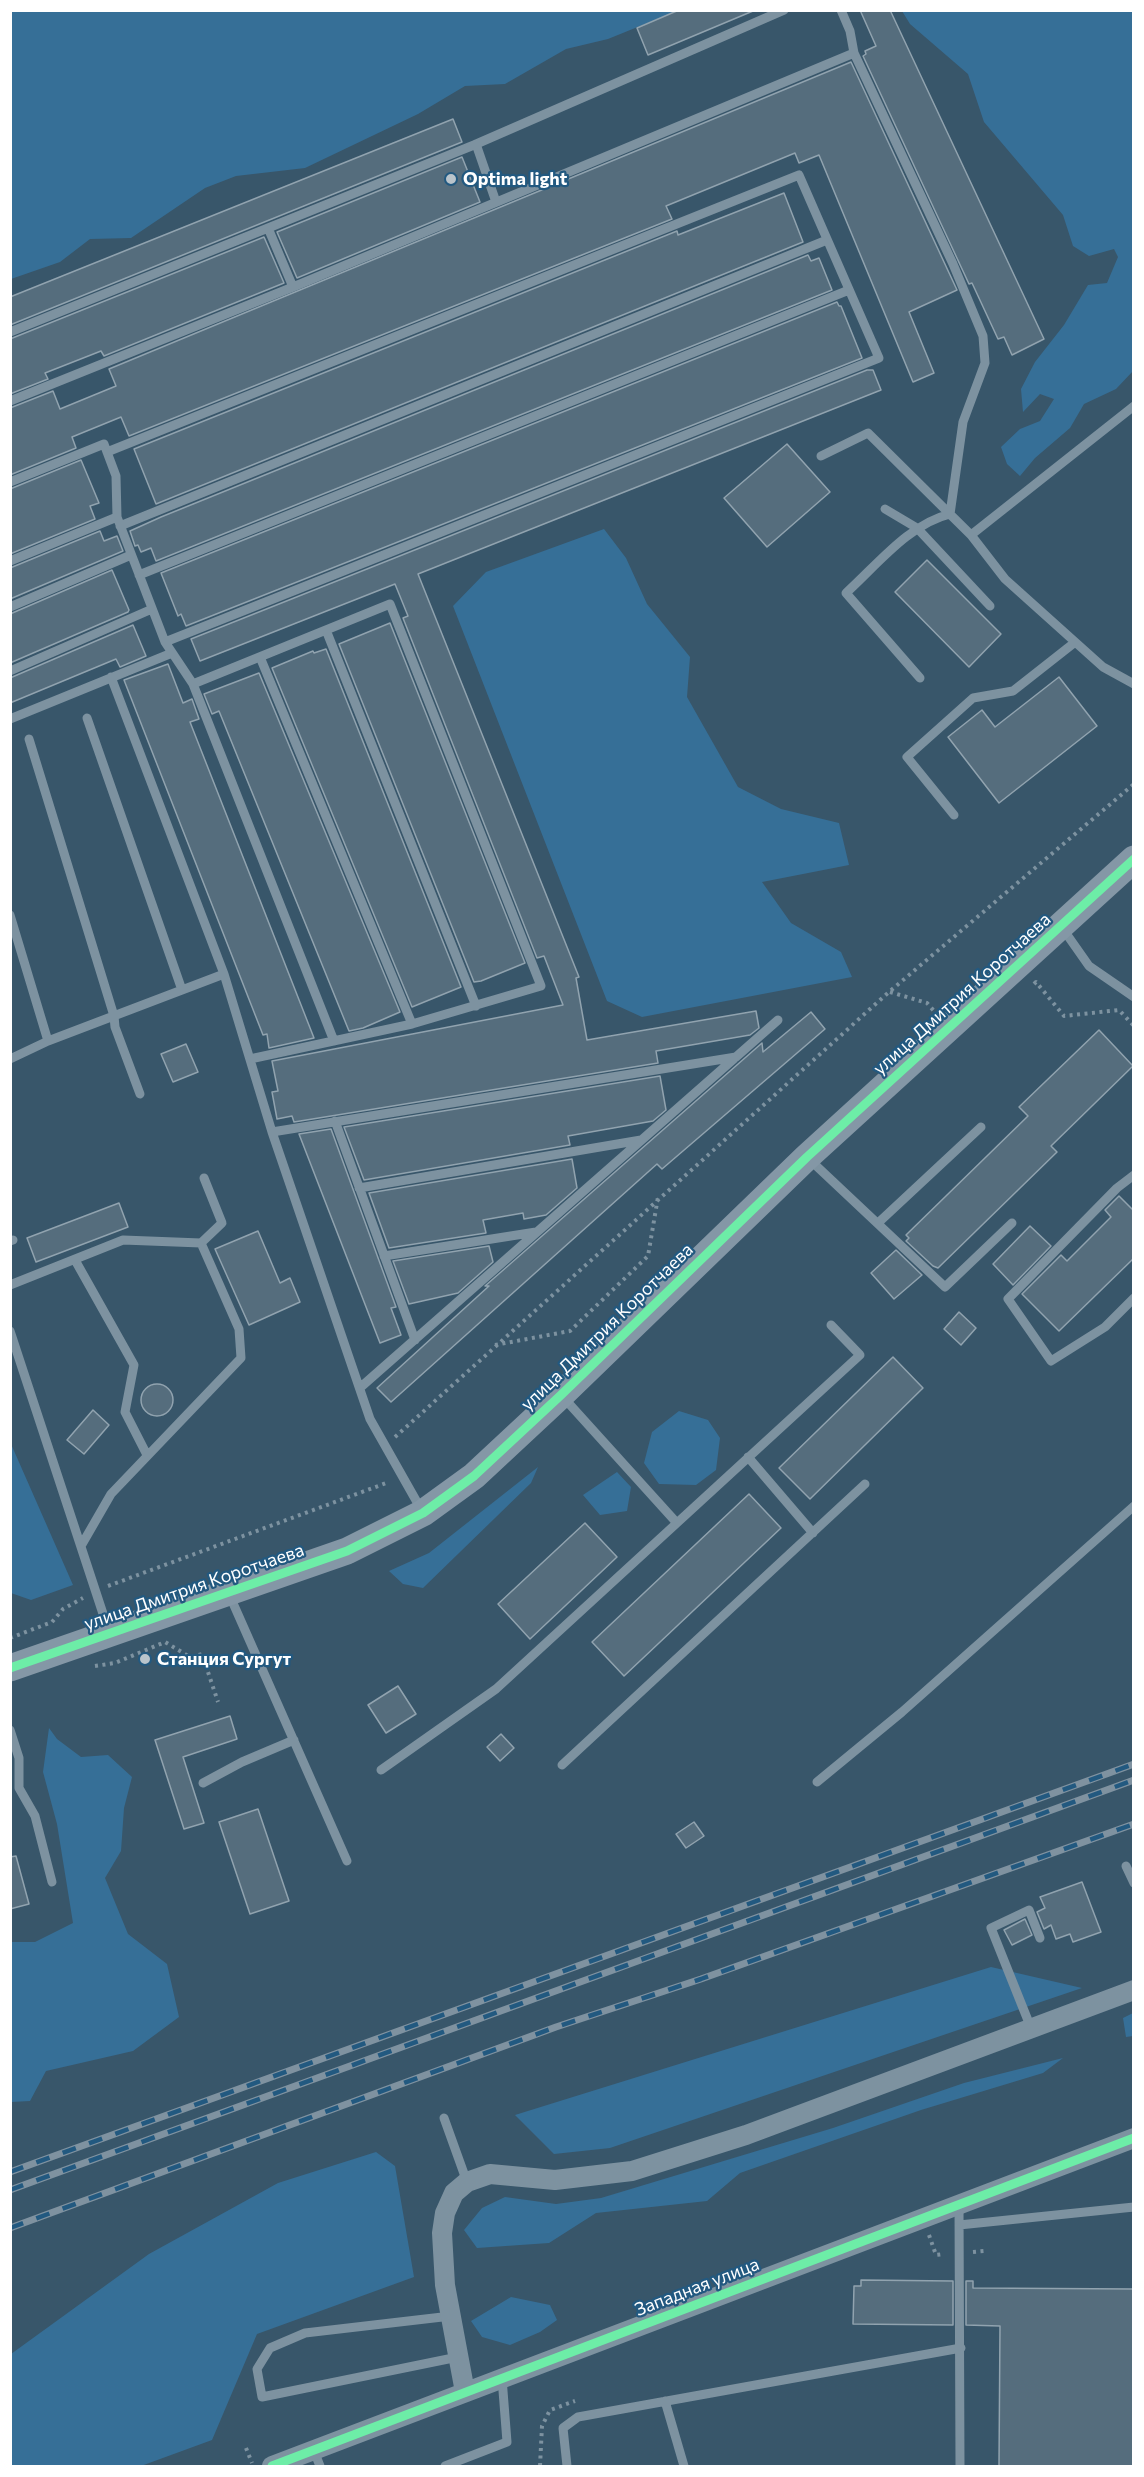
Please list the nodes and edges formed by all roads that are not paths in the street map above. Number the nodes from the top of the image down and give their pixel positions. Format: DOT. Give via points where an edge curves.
graph roads {
  1 [pos="784,10"];
  2 [pos="841,10"];
  3 [pos="854,53"];
  4 [pos="476,144"];
  5 [pos="496,202"];
  6 [pos="268,228"];
  7 [pos="827,240"];
  8 [pos="293,287"];
  9 [pos="849,290"];
  10 [pos="10,332"];
  11 [pos="10,401"];
  12 [pos="1134,406"];
  13 [pos="107,452"];
  14 [pos="821,456"];
  15 [pos="10,482"];
  16 [pos="885,508"];
  17 [pos="950,514"];
  18 [pos="118,522"];
  19 [pos="917,528"];
  20 [pos="971,535"];
  21 [pos="131,555"];
  22 [pos="10,561"];
  23 [pos="139,574"];
  24 [pos="990,606"];
  25 [pos="10,607"];
  26 [pos="152,609"];
  27 [pos="326,630"];
  28 [pos="165,642"];
  29 [pos="1074,643"];
  30 [pos="172,653"];
  31 [pos="260,657"];
  32 [pos="10,671"];
  33 [pos="111,677"];
  34 [pos="920,678"];
  35 [pos="193,684"];
  36 [pos="1134,684"];
  37 [pos="87,718"];
  38 [pos="10,719"];
  39 [pos="29,739"];
  40 [pos="954,815"];
  41 [pos="1134,859"];
  42 [pos="10,915"];
  43 [pos="1061,927"];
  44 [pos="224,974"];
  45 [pos="1134,984"];
  46 [pos="182,990"];
  47 [pos="1130,994"];
  48 [pos="476,1006"];
  49 [pos="114,1016"];
  50 [pos="778,1020"];
  51 [pos="412,1024"];
  52 [pos="48,1041"];
  53 [pos="334,1041"];
  54 [pos="736,1057"];
  55 [pos="10,1059"];
  56 [pos="250,1059"];
  57 [pos="140,1094"];
  58 [pos="335,1121"];
  59 [pos="981,1127"];
  60 [pos="273,1132"];
  61 [pos="642,1140"];
  62 [pos="807,1157"];
  63 [pos="1134,1175"];
  64 [pos="204,1178"];
  65 [pos="359,1188"];
  66 [pos="878,1223"];
  67 [pos="1012,1223"];
  68 [pos="537,1232"];
  69 [pos="201,1243"];
  70 [pos="384,1256"];
  71 [pos="75,1260"];
  72 [pos="10,1285"];
  73 [pos="1134,1298"];
  74 [pos="831,1325"];
  75 [pos="10,1331"];
  76 [pos="415,1340"];
  77 [pos="362,1386"];
  78 [pos="561,1395"];
  79 [pos="147,1455"];
  80 [pos="748,1457"];
  81 [pos="865,1484"];
  82 [pos="1134,1506"];
  83 [pos="423,1513"];
  84 [pos="676,1522"];
  85 [pos="813,1533"];
  86 [pos="81,1546"];
  87 [pos="228,1592"];
  88 [pos="110,1634"];
  89 [pos="10,1668"];
  90 [pos="10,1730"];
  91 [pos="294,1740"];
  92 [pos="562,1765"];
  93 [pos="381,1770"];
  94 [pos="817,1782"];
  95 [pos="203,1783"];
  96 [pos="347,1861"];
  97 [pos="1126,1866"];
  98 [pos="52,1882"];
  99 [pos="1134,1883"];
  100 [pos="1040,1938"];
  101 [pos="1134,1990"];
  102 [pos="1031,2028"];
  103 [pos="444,2118"];
  104 [pos="1134,2138"];
  105 [pos="467,2182"];
  106 [pos="1134,2207"];
  107 [pos="959,2216"];
  108 [pos="451,2316"];
  109 [pos="961,2348"];
  110 [pos="458,2357"];
  111 [pos="502,2378"];
  112 [pos="465,2392"];
  113 [pos="665,2402"];
  114 [pos="317,2459"];
  115 [pos="272,2466"];
  116 [pos="445,2466"];
  117 [pos="567,2466"];
  118 [pos="684,2466"];
  119 [pos="960,2466"];
  1 -- 4 [label="lane"];
  2 -- 3 [label="lane"];
  3 -- 5 [label="lane"];
  3 -- 17 [label="lane" via="983,336 985,363 963,422"];
  4 -- 5 [label="lane"];
  4 -- 6 [label="lane"];
  5 -- 8 [label="lane"];
  6 -- 8 [label="lane"];
  6 -- 10 [label="lane"];
  7 -- 9 [label="lane"];
  7 -- 13 [label="lane" via="799,175"];
  7 -- 18 [label="lane"];
  8 -- 11 [label="lane"];
  9 -- 23 [label="lane"];
  9 -- 28 [label="lane" via="879,358"];
  12 -- 20 [label="lane"];
  13 -- 15 [label="lane" via="104,444"];
  13 -- 18 [label="lane" via="116,476"];
  14 -- 17 [label="lane" via="868,433"];
  16 -- 19 [label="lane"];
  17 -- 19 [label="lane"];
  17 -- 20 [label="lane"];
  18 -- 21 [label="lane"];
  18 -- 22 [label="lane"];
  19 -- 24 [label="lane"];
  19 -- 34 [label="lane" via="846,593"];
  20 -- 29 [label="lane" via="1005,579"];
  21 -- 23 [label="lane"];
  21 -- 25 [label="lane"];
  23 -- 26 [label="lane"];
  26 -- 28 [label="lane"];
  26 -- 32 [label="lane"];
  27 -- 31 [label="lane"];
  27 -- 48 [label="lane"];
  27 -- 48 [label="lane" via="390,604 541,986"];
  28 -- 30 [label="lane"];
  29 -- 36 [label="lane" via="1103,667"];
  29 -- 40 [label="lane" via="1013,691 974,698 907,757"];
  30 -- 33 [label="lane"];
  30 -- 35 [label="lane"];
  31 -- 35 [label="lane"];
  31 -- 51 [label="lane"];
  33 -- 38 [label="lane"];
  33 -- 44 [label="lane"];
  35 -- 53 [label="lane"];
  37 -- 46 [label="lane"];
  39 -- 49 [label="lane"];
  41 -- 43 [label="street, улица Дмитрия Коротчаева"];
  42 -- 52 [label="lane"];
  43 -- 47 [label="lane" via="1089,966"];
  43 -- 62 [label="street, улица Дмитрия Коротчаева"];
  44 -- 46 [label="lane"];
  44 -- 56 [label="lane"];
  45 -- 47 [label="lane"];
  46 -- 49 [label="lane"];
  48 -- 51 [label="lane"];
  49 -- 52 [label="lane"];
  49 -- 57 [label="lane"];
  50 -- 54 [label="lane"];
  51 -- 53 [label="lane"];
  52 -- 55 [label="lane"];
  53 -- 56 [label="lane"];
  54 -- 58 [label="lane"];
  54 -- 61 [label="lane"];
  56 -- 60 [label="lane"];
  58 -- 60 [label="lane"];
  58 -- 65 [label="lane"];
  59 -- 66 [label="lane"];
  60 -- 77 [label="lane"];
  61 -- 65 [label="lane"];
  61 -- 68 [label="lane"];
  62 -- 66 [label="lane"];
  62 -- 78 [label="street, улица Дмитрия Коротчаева"];
  63 -- 73 [label="lane" via="1116,1188 1008,1299 1051,1361 1105,1327"];
  64 -- 69 [label="lane" via="222,1223"];
  65 -- 70 [label="lane"];
  66 -- 67 [label="lane" via="945,1287"];
  68 -- 70 [label="lane"];
  68 -- 76 [label="lane"];
  69 -- 71 [label="lane" via="123,1240"];
  69 -- 79 [label="lane" via="239,1329 241,1358"];
  70 -- 76 [label="lane"];
  71 -- 72 [label="lane"];
  71 -- 79 [label="lane" via="134,1365 125,1412"];
  74 -- 80 [label="lane" via="860,1356"];
  75 -- 86 [label="lane"];
  76 -- 77 [label="lane"];
  77 -- 83 [label="lane" via="370,1419"];
  78 -- 83 [label="street, улица Дмитрия Коротчаева" via="474,1476"];
  78 -- 84 [label="lane"];
  79 -- 86 [label="lane" via="111,1494"];
  80 -- 84 [label="lane"];
  80 -- 85 [label="lane"];
  81 -- 85 [label="lane"];
  82 -- 94 [label="lane" via="902,1712"];
  83 -- 87 [label="street, улица Дмитрия Коротчаева" via="347,1551"];
  84 -- 93 [label="lane" via="496,1689"];
  85 -- 92 [label="lane"];
  86 -- 88 [label="lane"];
  87 -- 88 [label="street, улица Дмитрия Коротчаева"];
  87 -- 91 [label="lane"];
  88 -- 89 [label="street, улица Дмитрия Коротчаева"];
  90 -- 98 [label="lane" via="19,1758 19,1788 35,1816"];
  91 -- 95 [label="lane"];
  91 -- 96 [label="lane"];
  97 -- 99 [label="lane"];
  100 -- 102 [label="lane" via="1029,1910 991,1928"];
  101 -- 102 [label="street"];
  102 -- 105 [label="street" via="746,2135 632,2170 555,2180 489,2174"];
  103 -- 105 [label="lane"];
  104 -- 107 [label="street, Западная улица"];
  105 -- 108 [label="street" via="454,2193 444,2223 445,2285"];
  106 -- 107 [label="lane"];
  107 -- 109 [label="lane"];
  107 -- 111 [label="street, Западная улица"];
  108 -- 110 [label="street"];
  108 -- 110 [label="lane" via="305,2333 270,2348 257,2369 262,2397"];
  109 -- 113 [label="lane"];
  109 -- 119 [label="lane"];
  110 -- 112 [label="street"];
  111 -- 112 [label="street, Западная улица"];
  111 -- 116 [label="lane" via="507,2442"];
  112 -- 114 [label="street, Западная улица"];
  113 -- 117 [label="lane" via="578,2417 563,2428"];
  113 -- 118 [label="lane"];
  114 -- 115 [label="street, Западная улица"];
}
